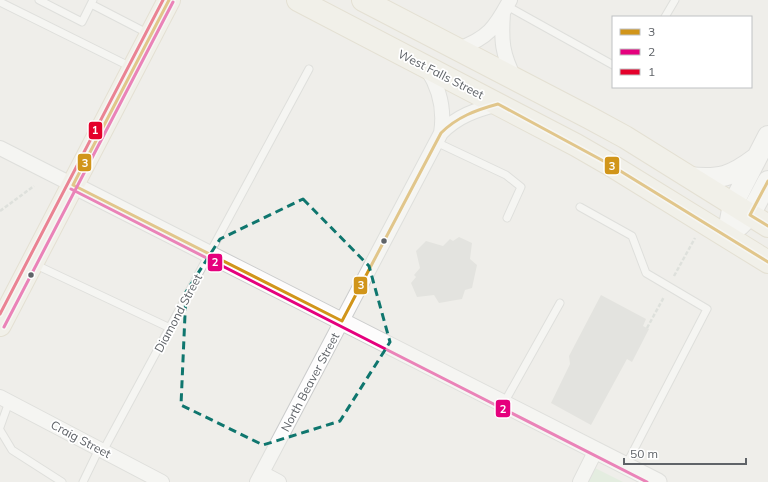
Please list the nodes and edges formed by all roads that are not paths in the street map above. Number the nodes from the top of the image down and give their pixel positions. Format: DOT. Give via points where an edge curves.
graph roads {
  1 [pos="39,0"];
  2 [pos="169,0"];
  3 [pos="298,0"];
  4 [pos="363,0"];
  5 [pos="675,0"];
  6 [pos="0,2"];
  7 [pos="92,2"];
  8 [pos="507,6"];
  9 [pos="666,16"];
  10 [pos="151,35"];
  11 [pos="458,49"];
  12 [pos="612,64"];
  13 [pos="425,66"];
  14 [pos="134,69"];
  15 [pos="310,69"];
  16 [pos="515,79"];
  17 [pos="498,104"];
  18 [pos="768,136"];
  19 [pos="438,137"];
  20 [pos="0,148"];
  21 [pos="757,157"];
  22 [pos="689,177"];
  23 [pos="768,181"];
  24 [pos="73,185"];
  25 [pos="580,207"];
  26 [pos="750,215"];
  27 [pos="507,218"];
  28 [pos="728,237"];
  29 [pos="210,254"];
  30 [pos="768,262"];
  31 [pos="32,263"];
  32 [pos="560,303"];
  33 [pos="342,321"];
  34 [pos="0,325"];
  35 [pos="170,328"];
  36 [pos="5,399"];
  37 [pos="504,403"];
  38 [pos="0,427"];
  39 [pos="0,430"];
  40 [pos="101,450"];
  41 [pos="596,450"];
  42 [pos="626,466"];
  43 [pos="260,478"];
  44 [pos="62,482"];
  45 [pos="83,482"];
  46 [pos="162,482"];
  47 [pos="279,482"];
  48 [pos="580,482"];
  49 [pos="658,482"];
  1 -- 7 [label="lane" via="82,22"];
  2 -- 10 [label="main road"];
  3 -- 13 [label="main road, West Falls Street"];
  4 -- 11 [label="main road"];
  5 -- 9 [label="lane"];
  6 -- 14 [label="lane"];
  7 -- 10 [label="lane"];
  8 -- 11 [label="street" via="486,35"];
  8 -- 12 [label="lane"];
  8 -- 16 [label="street" via="502,42"];
  10 -- 14 [label="main road"];
  11 -- 16 [label="main road"];
  13 -- 17 [label="main road, West Falls Street"];
  13 -- 19 [label="street, North Beaver Street" via="441,100 443,121"];
  14 -- 24 [label="main road"];
  15 -- 29 [label="lane, Diamond Street"];
  16 -- 22 [label="main road" via="604,126"];
  17 -- 19 [label="street, North Beaver Street" via="469,112 451,123"];
  17 -- 28 [label="main road, West Falls Street" via="609,164"];
  18 -- 21 [label="main road"];
  19 -- 27 [label="lane" via="506,175 521,187"];
  19 -- 33 [label="street, North Beaver Street"];
  20 -- 24 [label="street"];
  21 -- 22 [label="main road" via="724,176"];
  21 -- 26 [label="main road"];
  22 -- 26 [label="main road"];
  23 -- 26 [label="main road"];
  24 -- 29 [label="street"];
  24 -- 31 [label="main road"];
  25 -- 42 [label="lane" via="632,236 646,273 708,309"];
  26 -- 28 [label="main road"];
  28 -- 30 [label="main road, West Falls Street"];
  29 -- 33 [label="street"];
  29 -- 35 [label="lane, Diamond Street"];
  31 -- 34 [label="main road"];
  31 -- 35 [label="lane"];
  32 -- 37 [label="lane"];
  33 -- 37 [label="street"];
  33 -- 43 [label="street, North Beaver Street"];
  35 -- 40 [label="lane, Diamond Street"];
  36 -- 38 [label="lane"];
  36 -- 40 [label="street, Craig Street"];
  37 -- 41 [label="street"];
  39 -- 44 [label="lane" via="12,450"];
  40 -- 45 [label="lane, Diamond Street"];
  40 -- 46 [label="street, Craig Street"];
  41 -- 42 [label="street"];
  41 -- 48 [label="street"];
  42 -- 49 [label="street"];
  43 -- 47 [label="street"];
}
